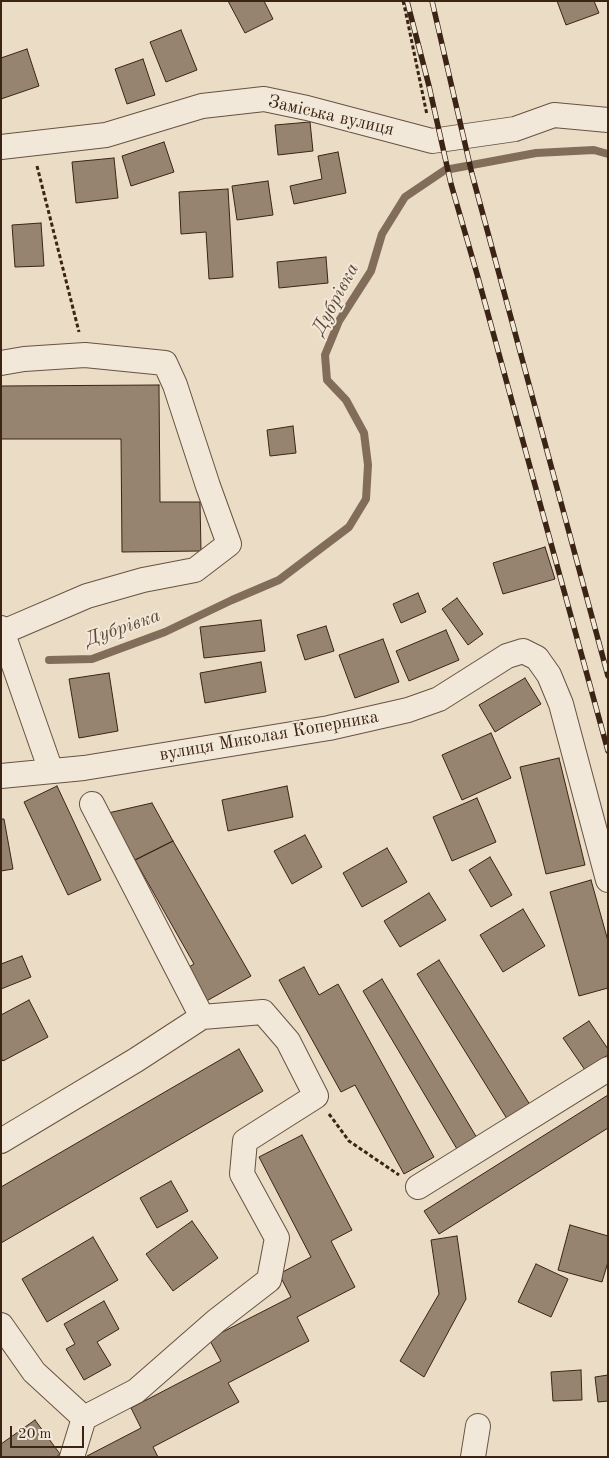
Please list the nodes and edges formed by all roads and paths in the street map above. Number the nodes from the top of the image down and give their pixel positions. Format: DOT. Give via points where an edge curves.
graph roads {
  1 [pos="403,1"];
  2 [pos="608,120"];
  3 [pos="432,141"];
  4 [pos="31,144"];
  5 [pos="1,147"];
  6 [pos="85,355"];
  7 [pos="1,363"];
  8 [pos="2,630"];
  9 [pos="51,771"];
  10 [pos="1,776"];
  11 [pos="92,804"];
  12 [pos="608,880"];
  13 [pos="202,1017"];
  14 [pos="608,1069"];
  15 [pos="316,1096"];
  16 [pos="1,1141"];
  17 [pos="418,1187"];
  18 [pos="1,1325"];
  19 [pos="84,1418"];
  20 [pos="478,1426"];
  21 [pos="72,1457"];
  22 [pos="474,1457"];
  1 -- 3 [label="path"];
  2 -- 3 [label="street, Заміська вулиця" via="554,115 515,129"];
  3 -- 4 [label="street, Заміська вулиця" via="264,99 202,106 106,135"];
  4 -- 5 [label="street, Заміська вулиця"];
  4 -- 6 [label="path"];
  6 -- 7 [label="street"];
  6 -- 8 [label="street" via="164,363 175,385 229,544 195,570 87,596"];
  8 -- 9 [label="street"];
  9 -- 10 [label="street, вулиця Миколая Коперника"];
  9 -- 12 [label="street, вулиця Миколая Коперника" via="328,728 408,710 439,699 507,656 522,651 537,658 549,675 561,704"];
  11 -- 13 [label="street"];
  13 -- 15 [label="street" via="263,1012 288,1041"];
  13 -- 16 [label="street"];
  14 -- 17 [label="street"];
  15 -- 17 [label="path" via="349,1140"];
  15 -- 19 [label="street" via="245,1141 242,1174 277,1238 268,1280 136,1391"];
  18 -- 19 [label="street" via="34,1372"];
  19 -- 21 [label="street"];
  20 -- 22 [label="street"];
}
